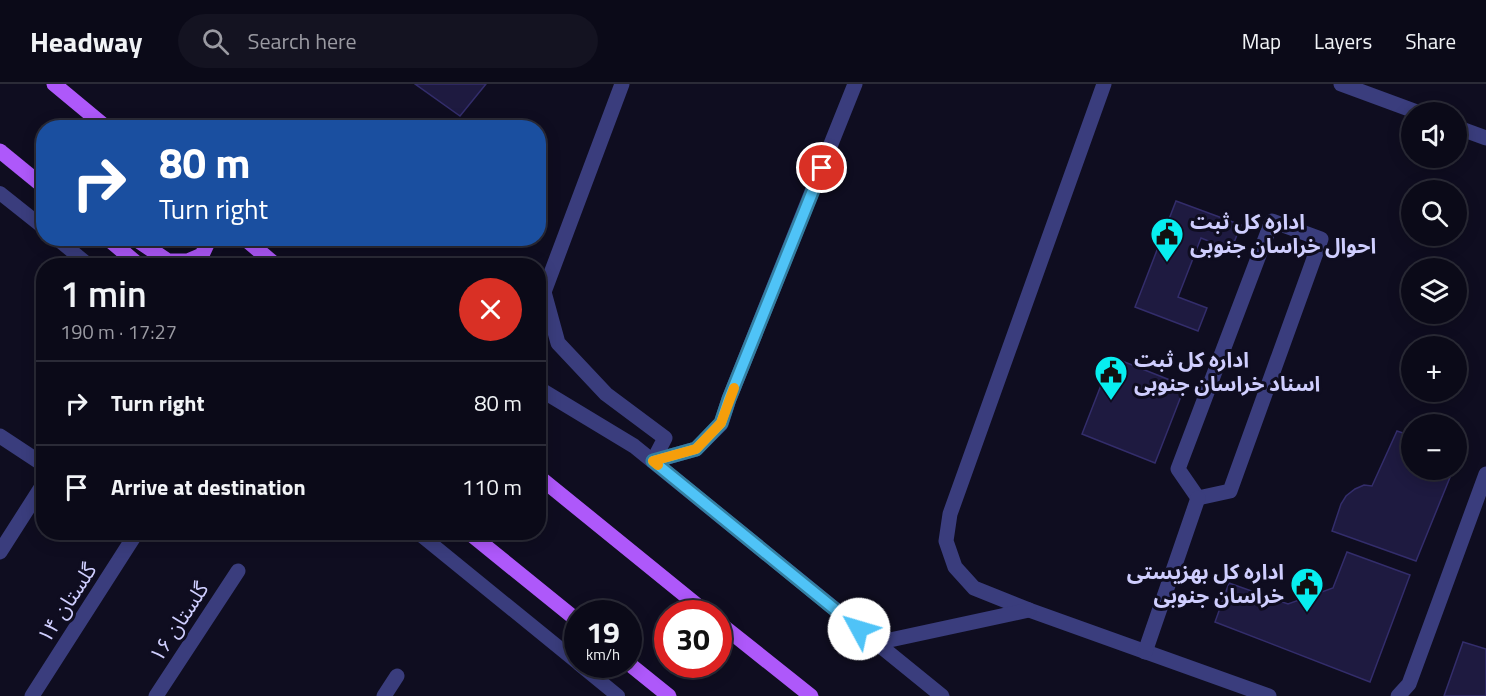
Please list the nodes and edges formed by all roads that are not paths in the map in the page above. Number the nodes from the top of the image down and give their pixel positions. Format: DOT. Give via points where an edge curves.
graph roads {
  1 [pos="54,84"];
  2 [pos="622,84"];
  3 [pos="855,84"];
  4 [pos="1104,84"];
  5 [pos="1343,84"];
  6 [pos="1364,88"];
  7 [pos="1401,105"];
  8 [pos="97,120"];
  9 [pos="1467,131"];
  10 [pos="1486,138"];
  11 [pos="0,151"];
  12 [pos="36,174"];
  13 [pos="36,180"];
  14 [pos="0,192"];
  15 [pos="36,221"];
  16 [pos="66,246"];
  17 [pos="116,246"];
  18 [pos="146,246"];
  19 [pos="206,246"];
  20 [pos="253,246"];
  21 [pos="80,258"];
  22 [pos="131,258"];
  23 [pos="164,258"];
  24 [pos="195,258"];
  25 [pos="268,258"];
  26 [pos="546,287"];
  27 [pos="546,299"];
  28 [pos="546,393"];
  29 [pos="0,436"];
  30 [pos="36,460"];
  31 [pos="653,461"];
  32 [pos="1486,474"];
  33 [pos="546,482"];
  34 [pos="36,496"];
  35 [pos="1198,498"];
  36 [pos="132,540"];
  37 [pos="427,540"];
  38 [pos="478,540"];
  39 [pos="0,552"];
  40 [pos="238,571"];
  41 [pos="691,600"];
  42 [pos="564,610"];
  43 [pos="1029,610"];
  44 [pos="732,633"];
  45 [pos="876,642"];
  46 [pos="1145,652"];
  47 [pos="564,653"];
  48 [pos="642,674"];
  49 [pos="397,676"];
  50 [pos="596,678"];
  51 [pos="32,696"];
  52 [pos="156,696"];
  53 [pos="384,696"];
  54 [pos="618,696"];
  55 [pos="669,696"];
  56 [pos="811,696"];
  57 [pos="942,696"];
  58 [pos="1269,696"];
  59 [pos="1398,696"];
  1 -- 8 [label="main road"];
  2 -- 26 [label="street"];
  3 -- 31 [label="street" via="721,423 696,449"];
  4 -- 43 [label="street" via="950,514 946,542 955,567 974,588"];
  5 -- 6 [label="street"];
  6 -- 7 [label="street"];
  9 -- 10 [label="street"];
  11 -- 12 [label="main road"];
  11 -- 13 [label="main road"];
  14 -- 15 [label="street"];
  16 -- 21 [label="street"];
  17 -- 22 [label="main road"];
  18 -- 23 [label="main road"];
  19 -- 24 [label="main road" via="202,255"];
  20 -- 25 [label="main road"];
  27 -- 31 [label="street" via="558,343 606,394 665,438"];
  28 -- 31 [label="street"];
  29 -- 30 [label="street"];
  31 -- 45 [label="street"];
  32 -- 59 [label="street" via="1409,684"];
  33 -- 41 [label="main road"];
  34 -- 39 [label="street"];
  35 -- 35 [label="street" via="1230,490 1321,239 1272,221 1178,469"];
  35 -- 46 [label="street"];
  36 -- 51 [label="street, گلستان ۱۴"];
  37 -- 47 [label="street"];
  38 -- 42 [label="main road"];
  40 -- 52 [label="street, گلستان ۱۶"];
  43 -- 45 [label="street"];
  43 -- 46 [label="street"];
  44 -- 56 [label="main road"];
  45 -- 57 [label="street"];
  46 -- 58 [label="street"];
  48 -- 55 [label="main road"];
  49 -- 53 [label="street"];
  50 -- 54 [label="street"];
}
